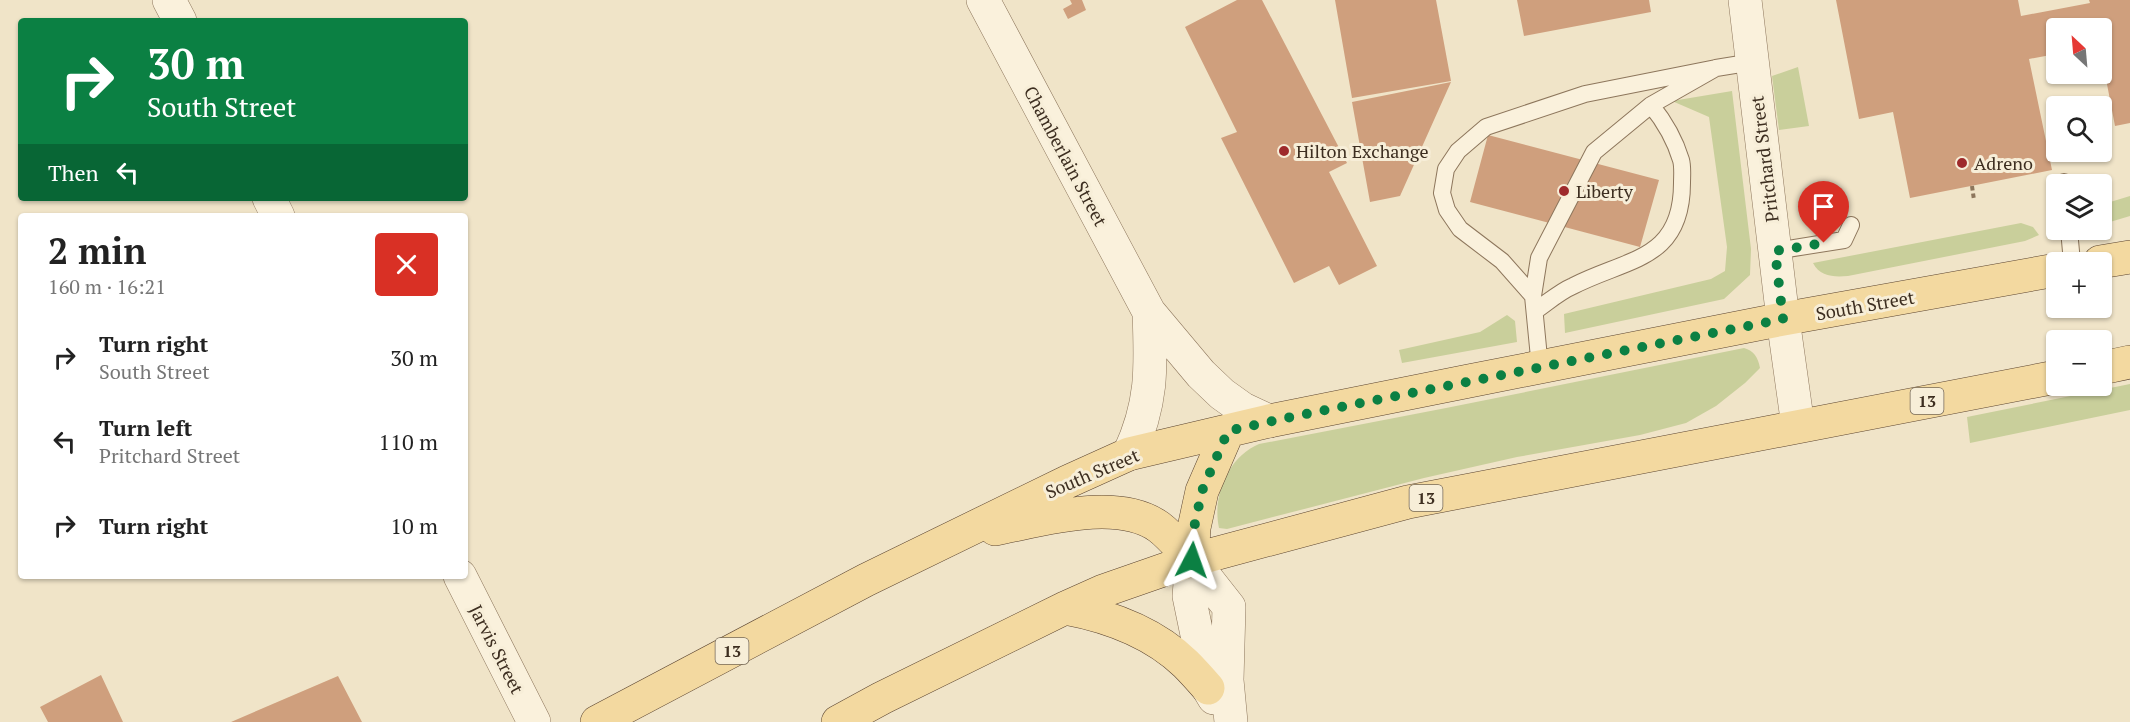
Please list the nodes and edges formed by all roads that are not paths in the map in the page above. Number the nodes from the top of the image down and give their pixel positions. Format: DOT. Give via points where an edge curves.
graph roads {
  1 [pos="169,0"];
  2 [pos="983,0"];
  3 [pos="1745,0"];
  4 [pos="178,18"];
  5 [pos="1753,62"];
  6 [pos="1716,68"];
  7 [pos="1651,105"];
  8 [pos="1851,225"];
  9 [pos="1775,251"];
  10 [pos="2130,257"];
  11 [pos="2112,260"];
  12 [pos="2046,272"];
  13 [pos="1534,304"];
  14 [pos="1149,312"];
  15 [pos="1783,319"];
  16 [pos="2130,362"];
  17 [pos="2112,366"];
  18 [pos="1540,368"];
  19 [pos="2046,379"];
  20 [pos="1269,421"];
  21 [pos="1798,426"];
  22 [pos="1228,431"];
  23 [pos="1129,454"];
  24 [pos="955,536"];
  25 [pos="1192,560"];
  26 [pos="462,579"];
  27 [pos="1065,608"];
  28 [pos="1208,688"];
  29 [pos="534,722"];
  30 [pos="597,722"];
  31 [pos="838,722"];
  32 [pos="1229,722"];
  1 -- 4 [label="street"];
  2 -- 14 [label="street, Chamberlain Street"];
  3 -- 5 [label="street, Pritchard Street"];
  5 -- 6 [label="lane"];
  5 -- 9 [label="street, Pritchard Street"];
  6 -- 7 [label="lane"];
  6 -- 13 [label="lane" via="1585,94 1486,127 1458,151 1446,169 1442,193 1447,210 1460,229 1502,261"];
  7 -- 13 [label="lane" via="1594,152 1539,258"];
  7 -- 13 [label="lane" via="1665,123 1682,162 1682,196 1671,234 1652,251"];
  8 -- 9 [label="lane" via="1844,240"];
  9 -- 15 [label="street, Pritchard Street"];
  10 -- 11 [label="main road"];
  12 -- 15 [label="main road, South Street / 13"];
  13 -- 18 [label="lane"];
  14 -- 20 [label="street, Chamberlain Street" via="1222,394"];
  14 -- 23 [label="street, Chamberlain Street" via="1150,392"];
  15 -- 18 [label="main road, South Street / 13"];
  15 -- 21 [label="street, Pritchard Street"];
  16 -- 17 [label="main road"];
  18 -- 20 [label="main road, South Street / 13"];
  19 -- 21 [label="main road, 13"];
  20 -- 22 [label="main road, South Street / 13"];
  21 -- 25 [label="main road, 13" via="1408,502"];
  22 -- 23 [label="main road, South Street / 13"];
  22 -- 25 [label="main road" via="1202,491"];
  23 -- 24 [label="main road, South Street / 13"];
  24 -- 25 [label="main road" via="1089,511 1128,514 1158,526"];
  24 -- 30 [label="main road, South Street / 13"];
  25 -- 27 [label="main road, 13"];
  25 -- 28 [label="street" via="1189,596"];
  25 -- 32 [label="street" via="1229,607"];
  26 -- 29 [label="street, Jarvis Street"];
  27 -- 28 [label="main road" via="1096,614 1134,630 1185,663"];
  27 -- 31 [label="main road, 13"];
  28 -- 32 [label="street"];
}
